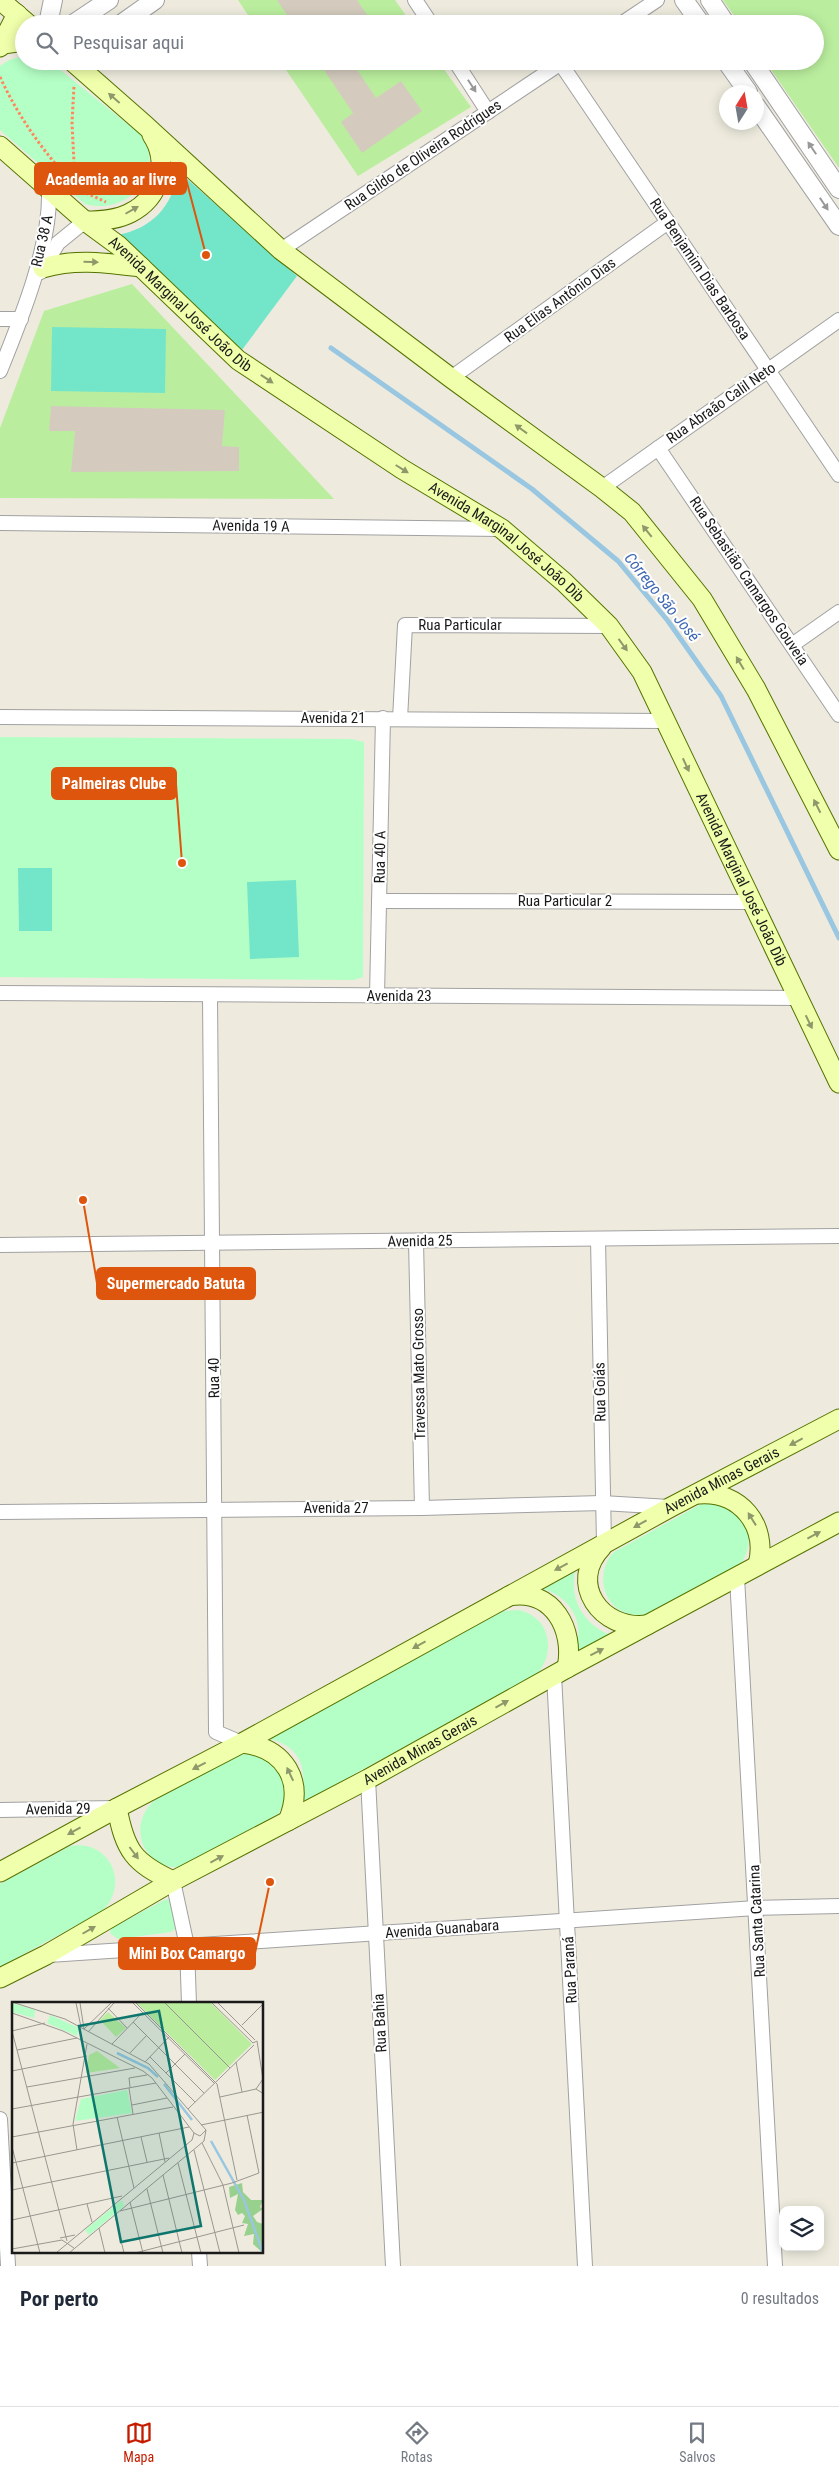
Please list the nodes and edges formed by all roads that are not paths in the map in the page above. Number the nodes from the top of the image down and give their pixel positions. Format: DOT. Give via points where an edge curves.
graph roads {
  1 [pos="0,0"];
  2 [pos="53,0"];
  3 [pos="110,0"];
  4 [pos="155,0"];
  5 [pos="415,0"];
  6 [pos="658,0"];
  7 [pos="684,0"];
  8 [pos="710,0"];
  9 [pos="21,13"];
  10 [pos="51,15"];
  11 [pos="87,15"];
  12 [pos="134,15"];
  13 [pos="425,15"];
  14 [pos="635,15"];
  15 [pos="694,15"];
  16 [pos="720,15"];
  17 [pos="15,23"];
  18 [pos="15,43"];
  19 [pos="2,46"];
  20 [pos="85,70"];
  21 [pos="461,70"];
  22 [pos="551,70"];
  23 [pos="568,70"];
  24 [pos="732,70"];
  25 [pos="758,70"];
  26 [pos="743,85"];
  27 [pos="488,112"];
  28 [pos="764,118"];
  29 [pos="146,126"];
  30 [pos="0,146"];
  31 [pos="839,189"];
  32 [pos="49,190"];
  33 [pos="85,221"];
  34 [pos="668,222"];
  35 [pos="839,226"];
  36 [pos="281,250"];
  37 [pos="43,268"];
  38 [pos="141,268"];
  39 [pos="29,292"];
  40 [pos="0,319"];
  41 [pos="21,319"];
  42 [pos="839,320"];
  43 [pos="768,370"];
  44 [pos="0,371"];
  45 [pos="451,378"];
  46 [pos="658,448"];
  47 [pos="839,474"];
  48 [pos="602,488"];
  49 [pos="0,523"];
  50 [pos="502,529"];
  51 [pos="839,612"];
  52 [pos="609,626"];
  53 [pos="792,645"];
  54 [pos="839,715"];
  55 [pos="0,716"];
  56 [pos="382,718"];
  57 [pos="400,719"];
  58 [pos="665,721"];
  59 [pos="839,850"];
  60 [pos="379,901"];
  61 [pos="751,902"];
  62 [pos="0,994"];
  63 [pos="210,994"];
  64 [pos="377,996"];
  65 [pos="798,998"];
  66 [pos="839,1083"];
  67 [pos="839,1236"];
  68 [pos="598,1239"];
  69 [pos="416,1241"];
  70 [pos="213,1243"];
  71 [pos="0,1245"];
  72 [pos="839,1419"];
  73 [pos="699,1494"];
  74 [pos="602,1504"];
  75 [pos="671,1507"];
  76 [pos="215,1508"];
  77 [pos="422,1508"];
  78 [pos="0,1512"];
  79 [pos="839,1522"];
  80 [pos="604,1544"];
  81 [pos="758,1565"];
  82 [pos="737,1577"];
  83 [pos="508,1596"];
  84 [pos="650,1625"];
  85 [pos="560,1671"];
  86 [pos="242,1743"];
  87 [pos="368,1779"];
  88 [pos="117,1808"];
  89 [pos="0,1810"];
  90 [pos="288,1821"];
  91 [pos="0,1872"];
  92 [pos="173,1881"];
  93 [pos="839,1906"];
  94 [pos="756,1908"];
  95 [pos="567,1921"];
  96 [pos="376,1934"];
  97 [pos="187,1946"];
  98 [pos="46,1955"];
  99 [pos="0,1978"];
  100 [pos="190,2002"];
  101 [pos="0,2120"];
  102 [pos="8,2266"];
  103 [pos="393,2266"];
  104 [pos="585,2266"];
  105 [pos="775,2266"];
  1 -- 9 [label="main road"];
  2 -- 10 [label="street"];
  3 -- 11 [label="street"];
  4 -- 12 [label="street"];
  5 -- 13 [label="street"];
  6 -- 14 [label="street"];
  7 -- 15 [label="street"];
  8 -- 16 [label="street"];
  17 -- 19 [label="main road"];
  18 -- 19 [label="main road"];
  29 -- 20 [label="main road, one-way"];
  21 -- 27 [label="street, one-way"];
  22 -- 27 [label="street, Rua Gildo de Oliveira Rodrigues"];
  23 -- 34 [label="street, Rua Benjamim Dias Barbosa"];
  24 -- 26 [label="street"];
  31 -- 25 [label="street, one-way"];
  27 -- 36 [label="street, Rua Gildo de Oliveira Rodrigues"];
  28 -- 35 [label="street, one-way"];
  33 -- 29 [label="main road, one-way" via="100,221 130,213 154,192 160,177 162,157"];
  29 -- 36 [label="main road"];
  30 -- 32 [label="main road, Avenida Marginal José João Dib"];
  32 -- 33 [label="main road, Avenida Marginal José João Dib"];
  32 -- 39 [label="street, Rua 38 A" via="50,213"];
  33 -- 37 [label="street, Rua 38 A" via="58,243"];
  33 -- 38 [label="main road, Avenida Marginal José João Dib" via="119,246"];
  34 -- 43 [label="street, Rua Benjamim Dias Barbosa"];
  34 -- 45 [label="street, Rua Elias Antônio Dias"];
  36 -- 45 [label="main road"];
  37 -- 38 [label="main road, one-way" via="63,262 97,262"];
  37 -- 39 [label="street, Rua 38 A"];
  38 -- 50 [label="main road, Avenida Marginal José João Dib, one-way" via="238,360 402,469"];
  39 -- 41 [label="street, Rua 38 A"];
  40 -- 41 [label="street"];
  41 -- 44 [label="street, Rua 38 A"];
  42 -- 43 [label="street, Rua Abraão Calil Neto"];
  43 -- 46 [label="street, Rua Abraão Calil Neto"];
  43 -- 47 [label="street, Rua Benjamim Dias Barbosa"];
  48 -- 45 [label="main road, one-way"];
  46 -- 48 [label="street, Rua Abraão Calil Neto"];
  46 -- 53 [label="street, Rua Sebastião Camargos Gouveia"];
  59 -- 48 [label="main road, one-way" via="756,689 702,600 632,512"];
  49 -- 50 [label="street, Avenida 19 A"];
  50 -- 52 [label="main road, Avenida Marginal José João Dib"];
  51 -- 53 [label="street"];
  52 -- 57 [label="street, Rua Particular" via="405,624"];
  52 -- 58 [label="main road, Avenida Marginal José João Dib, one-way" via="642,672"];
  53 -- 54 [label="street, Rua Sebastião Camargos Gouveia"];
  55 -- 56 [label="street, Avenida 21"];
  56 -- 57 [label="street, Avenida 21"];
  56 -- 60 [label="street, Rua 40 A"];
  57 -- 58 [label="street, Avenida 21"];
  58 -- 61 [label="main road, Avenida Marginal José João Dib, one-way"];
  60 -- 61 [label="street, Rua Particular 2"];
  60 -- 64 [label="street, Rua 40 A"];
  61 -- 65 [label="main road, Avenida Marginal José João Dib"];
  62 -- 63 [label="street, Avenida 23"];
  63 -- 64 [label="street, Avenida 23"];
  63 -- 70 [label="street, Rua 40"];
  64 -- 65 [label="street, Avenida 23"];
  65 -- 66 [label="main road, Avenida Marginal José João Dib, one-way"];
  67 -- 68 [label="street, Avenida 25"];
  68 -- 69 [label="street, Avenida 25"];
  68 -- 74 [label="street, Rua Goiás"];
  69 -- 70 [label="street, Avenida 25"];
  69 -- 77 [label="street, Travessa Mato Grosso"];
  70 -- 71 [label="street, Avenida 25"];
  70 -- 76 [label="street, Rua 40"];
  72 -- 73 [label="main road, Avenida Minas Gerais, one-way"];
  73 -- 75 [label="main road, Avenida Minas Gerais"];
  81 -- 73 [label="main road, one-way" via="760,1538 749,1513 726,1497"];
  74 -- 75 [label="street, Avenida 27"];
  74 -- 77 [label="street, Avenida 27"];
  74 -- 80 [label="street, Rua Goiás"];
  75 -- 80 [label="main road, Avenida Minas Gerais, one-way"];
  76 -- 77 [label="street, Avenida 27"];
  76 -- 78 [label="street, Avenida 27"];
  76 -- 86 [label="street, Rua 40" via="216,1732"];
  81 -- 79 [label="main road, Avenida Minas Gerais, one-way"];
  80 -- 83 [label="main road, Avenida Minas Gerais, one-way"];
  80 -- 84 [label="main road" via="589,1563 587,1576 593,1601 612,1620 624,1625"];
  81 -- 82 [label="main road, Avenida Minas Gerais"];
  82 -- 84 [label="main road, Avenida Minas Gerais"];
  82 -- 94 [label="street, Rua Santa Catarina"];
  83 -- 85 [label="main road" via="521,1594 535,1598 557,1614 565,1626 570,1654"];
  83 -- 86 [label="main road, Avenida Minas Gerais, one-way"];
  85 -- 84 [label="main road, Avenida Minas Gerais, one-way"];
  87 -- 85 [label="main road, Avenida Minas Gerais, one-way"];
  85 -- 95 [label="street, Rua Paraná"];
  86 -- 88 [label="main road, Avenida Minas Gerais, one-way"];
  90 -- 86 [label="main road, one-way" via="295,1795 288,1769 268,1750"];
  87 -- 90 [label="main road, Avenida Minas Gerais"];
  87 -- 96 [label="street, Rua Bahia"];
  88 -- 89 [label="street, Avenida 29"];
  88 -- 91 [label="main road, Avenida Minas Gerais, one-way"];
  88 -- 92 [label="main road, one-way" via="121,1829 131,1852 148,1869"];
  92 -- 90 [label="main road, Avenida Minas Gerais, one-way"];
  92 -- 97 [label="street"];
  98 -- 92 [label="main road, Avenida Minas Gerais, one-way"];
  93 -- 94 [label="street, Avenida Guanabara"];
  94 -- 95 [label="street, Avenida Guanabara"];
  94 -- 105 [label="street, Rua Santa Catarina"];
  95 -- 96 [label="street, Avenida Guanabara"];
  95 -- 104 [label="street, Rua Paraná"];
  96 -- 97 [label="street, Avenida Guanabara"];
  96 -- 103 [label="street, Rua Bahia"];
  97 -- 98 [label="street, Avenida Guanabara"];
  97 -- 100 [label="street"];
  98 -- 99 [label="main road, Avenida Minas Gerais"];
  101 -- 102 [label="street"];
}
